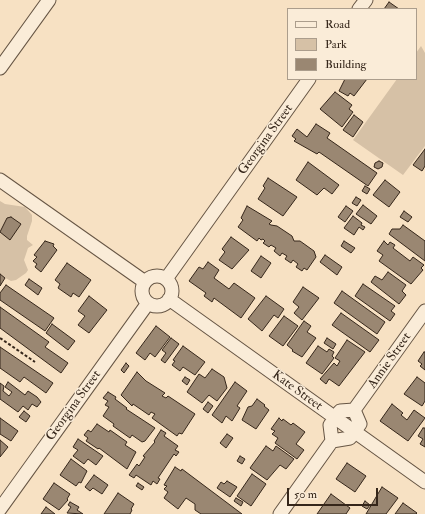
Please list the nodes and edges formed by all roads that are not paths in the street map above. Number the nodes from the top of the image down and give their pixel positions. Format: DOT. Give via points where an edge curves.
graph roads {
  1 [pos="49,0"];
  2 [pos="366,0"];
  3 [pos="360,8"];
  4 [pos="0,68"];
  5 [pos="308,80"];
  6 [pos="0,180"];
  7 [pos="166,279"];
  8 [pos="145,282"];
  9 [pos="170,299"];
  10 [pos="148,303"];
  11 [pos="425,311"];
  12 [pos="354,410"];
  13 [pos="335,418"];
  14 [pos="354,432"];
  15 [pos="332,441"];
  16 [pos="425,482"];
  17 [pos="0,509"];
  18 [pos="280,514"];
  1 -- 4 [label="street"];
  2 -- 3 [label="street"];
  5 -- 7 [label="street, Georgina Street"];
  6 -- 8 [label="street"];
  7 -- 8 [label="street" via="157,276"];
  7 -- 9 [label="street" via="172,290"];
  8 -- 10 [label="street" via="143,296"];
  9 -- 10 [label="street" via="157,306"];
  9 -- 13 [label="street, Kate Street"];
  10 -- 17 [label="street, Georgina Street"];
  11 -- 12 [label="street, Annie Street"];
  12 -- 13 [label="street" via="340,411"];
  12 -- 14 [label="street" via="360,424"];
  13 -- 14 [label="street, Kate Street"];
  13 -- 15 [label="street" via="330,425"];
  14 -- 15 [label="street" via="350,438"];
  14 -- 16 [label="street, Kate Street"];
  15 -- 18 [label="street"];
}
